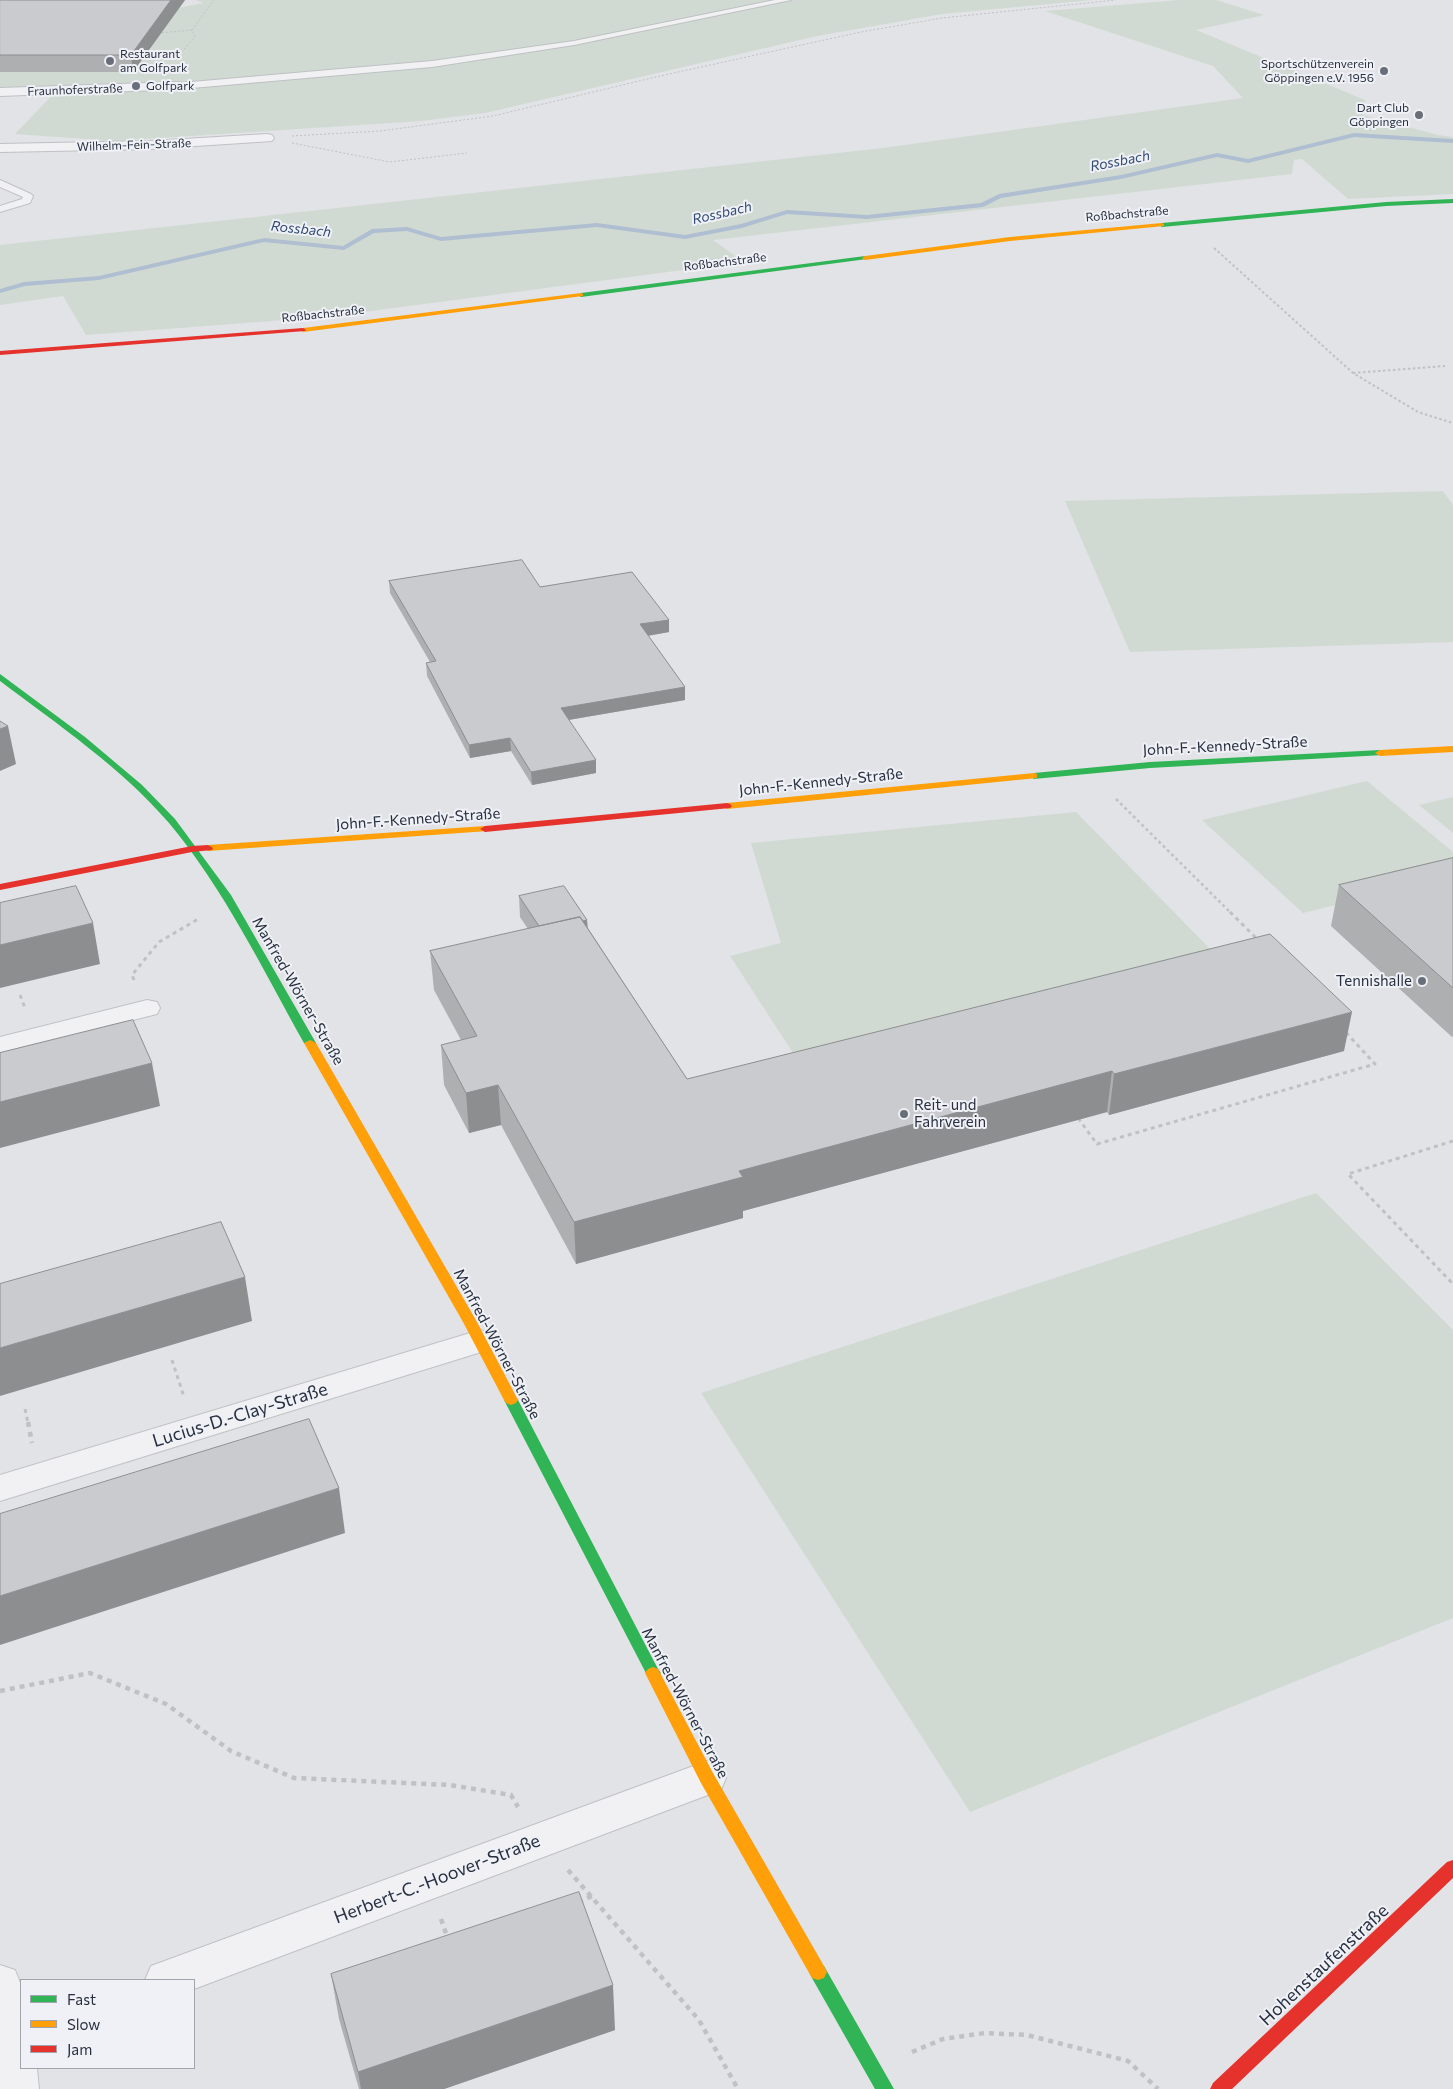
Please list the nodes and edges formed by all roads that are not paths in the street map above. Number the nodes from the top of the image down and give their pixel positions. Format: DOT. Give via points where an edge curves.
graph roads {
  1 [pos="787,0"];
  2 [pos="174,86"];
  3 [pos="0,92"];
  4 [pos="267,138"];
  5 [pos="0,148"];
  6 [pos="0,183"];
  7 [pos="1453,201"];
  8 [pos="0,209"];
  9 [pos="0,353"];
  10 [pos="1,678"];
  11 [pos="1453,749"];
  12 [pos="192,849"];
  13 [pos="0,887"];
  14 [pos="147,1008"];
  15 [pos="0,1045"];
  16 [pos="480,1341"];
  17 [pos="0,1488"];
  18 [pos="707,1778"];
  19 [pos="1453,1867"];
  20 [pos="169,1979"];
  21 [pos="0,1984"];
  22 [pos="18,2036"];
  23 [pos="18,2089"];
  24 [pos="886,2089"];
  25 [pos="1219,2089"];
  1 -- 2 [label="lane" via="574,43 432,64"];
  2 -- 3 [label="street, Fraunhoferstraße"];
  4 -- 5 [label="street, Wilhelm-Fein-Straße" via="150,145"];
  6 -- 8 [label="lane" via="28,196 27,201"];
  7 -- 9 [label="street, Roßbachstraße" via="1386,204 1010,239 322,329"];
  10 -- 12 [label="street, Manfred-Wörner-Straße" via="139,787 172,820"];
  11 -- 12 [label="street, John-F.-Kennedy-Straße" via="1150,764 492,829"];
  12 -- 13 [label="street, John-F.-Kennedy-Straße"];
  12 -- 16 [label="street, Manfred-Wörner-Straße" via="226,895"];
  14 -- 15 [label="street"];
  16 -- 17 [label="street, Lucius-D.-Clay-Straße"];
  16 -- 18 [label="street, Manfred-Wörner-Straße"];
  18 -- 20 [label="street, Herbert-C.-Hoover-Straße"];
  18 -- 24 [label="street, Manfred-Wörner-Straße"];
  19 -- 25 [label="street, Hohenstaufenstraße"];
  21 -- 22 [label="street"];
  22 -- 23 [label="street"];
}
